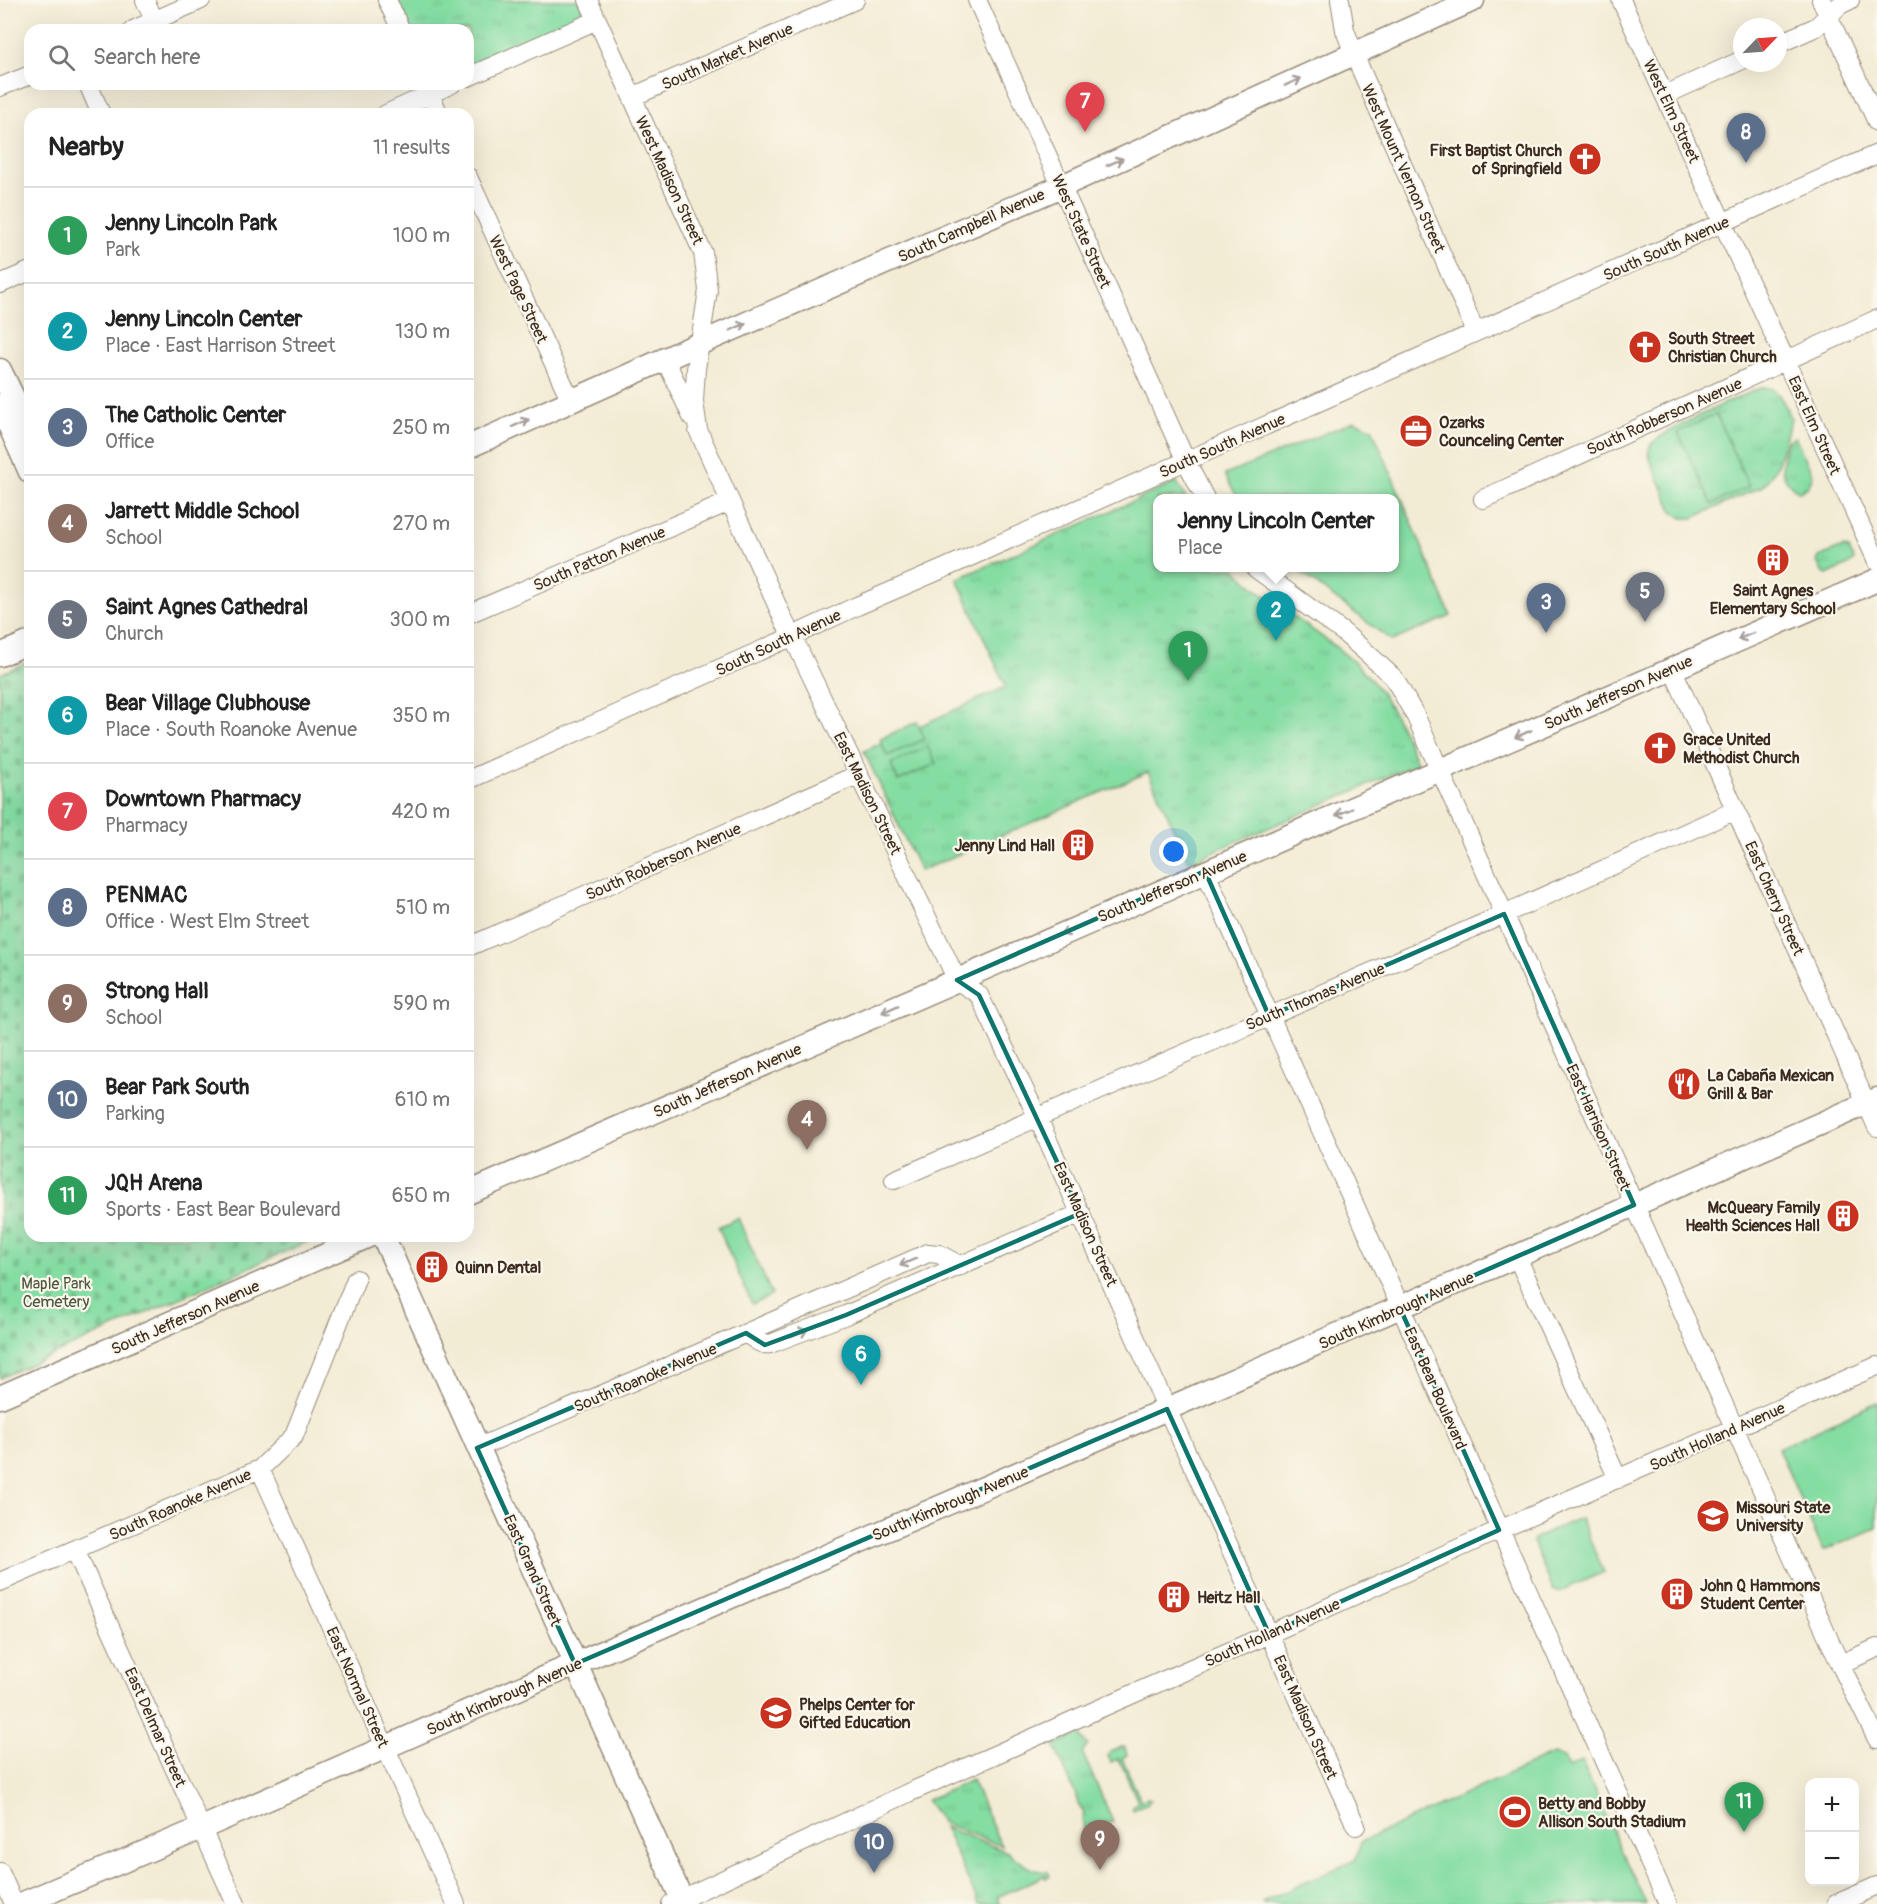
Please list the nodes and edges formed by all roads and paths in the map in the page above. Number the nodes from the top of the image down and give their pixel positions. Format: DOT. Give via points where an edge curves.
graph roads {
  1 [pos="145,0"];
  2 [pos="201,0"];
  3 [pos="387,0"];
  4 [pos="588,0"];
  5 [pos="855,0"];
  6 [pos="1340,0"];
  7 [pos="1473,0"];
  8 [pos="1621,0"];
  9 [pos="1850,0"];
  10 [pos="984,2"];
  11 [pos="1825,8"];
  12 [pos="154,20"];
  13 [pos="597,20"];
  14 [pos="146,24"];
  15 [pos="398,24"];
  16 [pos="1787,40"];
  17 [pos="1354,54"];
  18 [pos="1733,64"];
  19 [pos="474,74"];
  20 [pos="24,77"];
  21 [pos="0,87"];
  22 [pos="91,90"];
  23 [pos="426,90"];
  24 [pos="428,90"];
  25 [pos="1665,95"];
  26 [pos="632,97"];
  27 [pos="98,108"];
  28 [pos="396,108"];
  29 [pos="436,108"];
  30 [pos="1877,123"];
  31 [pos="1877,154"];
  32 [pos="1062,186"];
  33 [pos="474,190"];
  34 [pos="1724,222"];
  35 [pos="24,274"];
  36 [pos="0,284"];
  37 [pos="1877,319"];
  38 [pos="1474,333"];
  39 [pos="701,343"];
  40 [pos="665,359"];
  41 [pos="1786,361"];
  42 [pos="0,370"];
  43 [pos="571,400"];
  44 [pos="0,405"];
  45 [pos="24,420"];
  46 [pos="698,430"];
  47 [pos="474,444"];
  48 [pos="24,459"];
  49 [pos="1186,461"];
  50 [pos="1203,494"];
  51 [pos="1484,499"];
  52 [pos="729,502"];
  53 [pos="1877,561"];
  54 [pos="1262,572"];
  55 [pos="1877,580"];
  56 [pos="474,611"];
  57 [pos="793,637"];
  58 [pos="24,645"];
  59 [pos="0,655"];
  60 [pos="1672,668"];
  61 [pos="1440,770"];
  62 [pos="859,774"];
  63 [pos="474,777"];
  64 [pos="1736,810"];
  65 [pos="1205,872"];
  66 [pos="1504,914"];
  67 [pos="474,944"];
  68 [pos="957,980"];
  69 [pos="1269,1016"];
  70 [pos="1872,1102"];
  71 [pos="1038,1118"];
  72 [pos="1877,1127"];
  73 [pos="894,1180"];
  74 [pos="474,1190"];
  75 [pos="1634,1205"];
  76 [pos="1081,1213"];
  77 [pos="355,1242"];
  78 [pos="386,1242"];
  79 [pos="1517,1257"];
  80 [pos="961,1266"];
  81 [pos="356,1279"];
  82 [pos="1400,1308"];
  83 [pos="746,1333"];
  84 [pos="1877,1366"];
  85 [pos="0,1397"];
  86 [pos="1167,1409"];
  87 [pos="1735,1428"];
  88 [pos="477,1448"];
  89 [pos="260,1469"];
  90 [pos="1618,1479"];
  91 [pos="1499,1530"];
  92 [pos="75,1550"];
  93 [pos="0,1582"];
  94 [pos="1269,1634"];
  95 [pos="1877,1648"];
  96 [pos="575,1664"];
  97 [pos="1840,1664"];
  98 [pos="1877,1739"];
  99 [pos="385,1748"];
  100 [pos="1356,1826"];
  101 [pos="202,1828"];
  102 [pos="0,1872"];
  103 [pos="1877,1886"];
  104 [pos="679,1902"];
  105 [pos="14,1904"];
  106 [pos="21,1904"];
  107 [pos="236,1904"];
  108 [pos="456,1904"];
  109 [pos="1668,1904"];
  110 [pos="1836,1904"];
  1 -- 12 [label="street"];
  2 -- 12 [label="street"];
  3 -- 15 [label="street"];
  4 -- 13 [label="street, West Madison Street"];
  5 -- 26 [label="street, South Market Avenue"];
  6 -- 17 [label="street, West Mount Vernon Street"];
  7 -- 17 [label="main road, South Campbell Avenue"];
  8 -- 25 [label="street, West Elm Street"];
  9 -- 11 [label="street"];
  10 -- 32 [label="street, West State Street"];
  11 -- 16 [label="street" via="1816,27"];
  11 -- 30 [label="street"];
  12 -- 14 [label="street"];
  13 -- 19 [label="street"];
  13 -- 26 [label="street, West Madison Street"];
  32 -- 17 [label="main road, South Campbell Avenue, one-way"];
  17 -- 38 [label="street, West Mount Vernon Street"];
  18 -- 25 [label="street"];
  20 -- 21 [label="street"];
  22 -- 27 [label="street"];
  23 -- 28 [label="street"];
  24 -- 29 [label="street"];
  25 -- 34 [label="street, West Elm Street"];
  26 -- 39 [label="street, West Madison Street" via="704,253 708,290"];
  31 -- 34 [label="street, South South Avenue"];
  39 -- 32 [label="main road, South Campbell Avenue, one-way"];
  32 -- 49 [label="street, West State Street"];
  33 -- 43 [label="street, West Page Street"];
  34 -- 38 [label="street, South South Avenue"];
  34 -- 41 [label="street, East Elm Street"];
  35 -- 36 [label="street"];
  37 -- 41 [label="street, South Robberson Avenue"];
  38 -- 49 [label="street, South South Avenue"];
  39 -- 40 [label="main road, South Campbell Avenue"];
  39 -- 46 [label="street, West Madison Street" via="694,401"];
  40 -- 43 [label="main road, South Campbell Avenue"];
  40 -- 46 [label="street"];
  41 -- 51 [label="street, South Robberson Avenue"];
  41 -- 53 [label="street, East Elm Street"];
  42 -- 45 [label="main road"];
  47 -- 43 [label="main road, South Campbell Avenue, one-way"];
  44 -- 48 [label="main road"];
  46 -- 52 [label="street, West Madison Street"];
  49 -- 50 [label="street"];
  49 -- 57 [label="street, South South Avenue"];
  52 -- 56 [label="street, South Patton Avenue"];
  52 -- 57 [label="street, West Madison Street"];
  54 -- 61 [label="street, East Harrison Street" via="1342,632 1394,678"];
  55 -- 60 [label="main road, South Jefferson Avenue, one-way"];
  57 -- 62 [label="street, East Madison Street"];
  57 -- 63 [label="street, South South Avenue"];
  58 -- 59 [label="main road"];
  60 -- 61 [label="main road, South Jefferson Avenue, one-way"];
  60 -- 64 [label="street, East Cherry Street"];
  61 -- 65 [label="main road, South Jefferson Avenue, one-way"];
  61 -- 66 [label="street, East Harrison Street"];
  62 -- 67 [label="street, South Robberson Avenue"];
  62 -- 68 [label="street, East Madison Street"];
  64 -- 66 [label="street, South Thomas Avenue"];
  64 -- 70 [label="street, East Cherry Street"];
  65 -- 68 [label="main road, South Jefferson Avenue, one-way"];
  65 -- 69 [label="street, East Bear Boulevard"];
  66 -- 69 [label="street, South Thomas Avenue"];
  66 -- 75 [label="street, East Harrison Street"];
  68 -- 71 [label="street, East Madison Street" via="979,995"];
  68 -- 74 [label="main road, South Jefferson Avenue, one-way"];
  69 -- 71 [label="street, South Thomas Avenue"];
  69 -- 82 [label="street, East Bear Boulevard"];
  70 -- 72 [label="street, East Cherry Street"];
  70 -- 75 [label="main road, South Kimbrough Avenue"];
  71 -- 73 [label="street, South Thomas Avenue"];
  71 -- 76 [label="street, East Madison Street"];
  75 -- 79 [label="main road, South Kimbrough Avenue"];
  75 -- 87 [label="street, East Harrison Street"];
  76 -- 80 [label="street"];
  76 -- 86 [label="street, East Madison Street"];
  77 -- 85 [label="main road, South Jefferson Avenue"];
  78 -- 88 [label="main road, East Grand Street"];
  79 -- 82 [label="main road, South Kimbrough Avenue"];
  79 -- 90 [label="street"];
  83 -- 80 [label="street, one-way" via="756,1341 770,1344"];
  80 -- 83 [label="street, South Roanoke Avenue, one-way" via="939,1254 928,1253"];
  81 -- 89 [label="street, South Roanoke Avenue" via="294,1436"];
  82 -- 86 [label="main road, South Kimbrough Avenue"];
  82 -- 91 [label="street, East Bear Boulevard"];
  83 -- 88 [label="street, South Roanoke Avenue"];
  84 -- 87 [label="street, South Holland Avenue"];
  86 -- 94 [label="street, East Madison Street"];
  86 -- 96 [label="main road, South Kimbrough Avenue"];
  87 -- 90 [label="street, South Holland Avenue"];
  87 -- 97 [label="street, East Harrison Street"];
  88 -- 96 [label="main road, East Grand Street"];
  89 -- 92 [label="street, South Roanoke Avenue"];
  89 -- 99 [label="street, East Normal Street"];
  90 -- 91 [label="street, South Holland Avenue"];
  91 -- 94 [label="street, South Holland Avenue"];
  91 -- 109 [label="street, East Bear Boulevard"];
  92 -- 93 [label="street, South Roanoke Avenue"];
  92 -- 101 [label="street, East Delmar Street"];
  94 -- 100 [label="street, East Madison Street"];
  94 -- 104 [label="street, South Holland Avenue" via="908,1793"];
  95 -- 97 [label="street"];
  96 -- 99 [label="main road, South Kimbrough Avenue"];
  96 -- 104 [label="main road, East Grand Street"];
  97 -- 98 [label="street, East Harrison Street"];
  99 -- 101 [label="main road, South Kimbrough Avenue"];
  99 -- 108 [label="street, East Normal Street"];
  101 -- 106 [label="main road, South Kimbrough Avenue"];
  101 -- 107 [label="street, East Delmar Street"];
  102 -- 105 [label="street"];
  103 -- 110 [label="street"];
}
